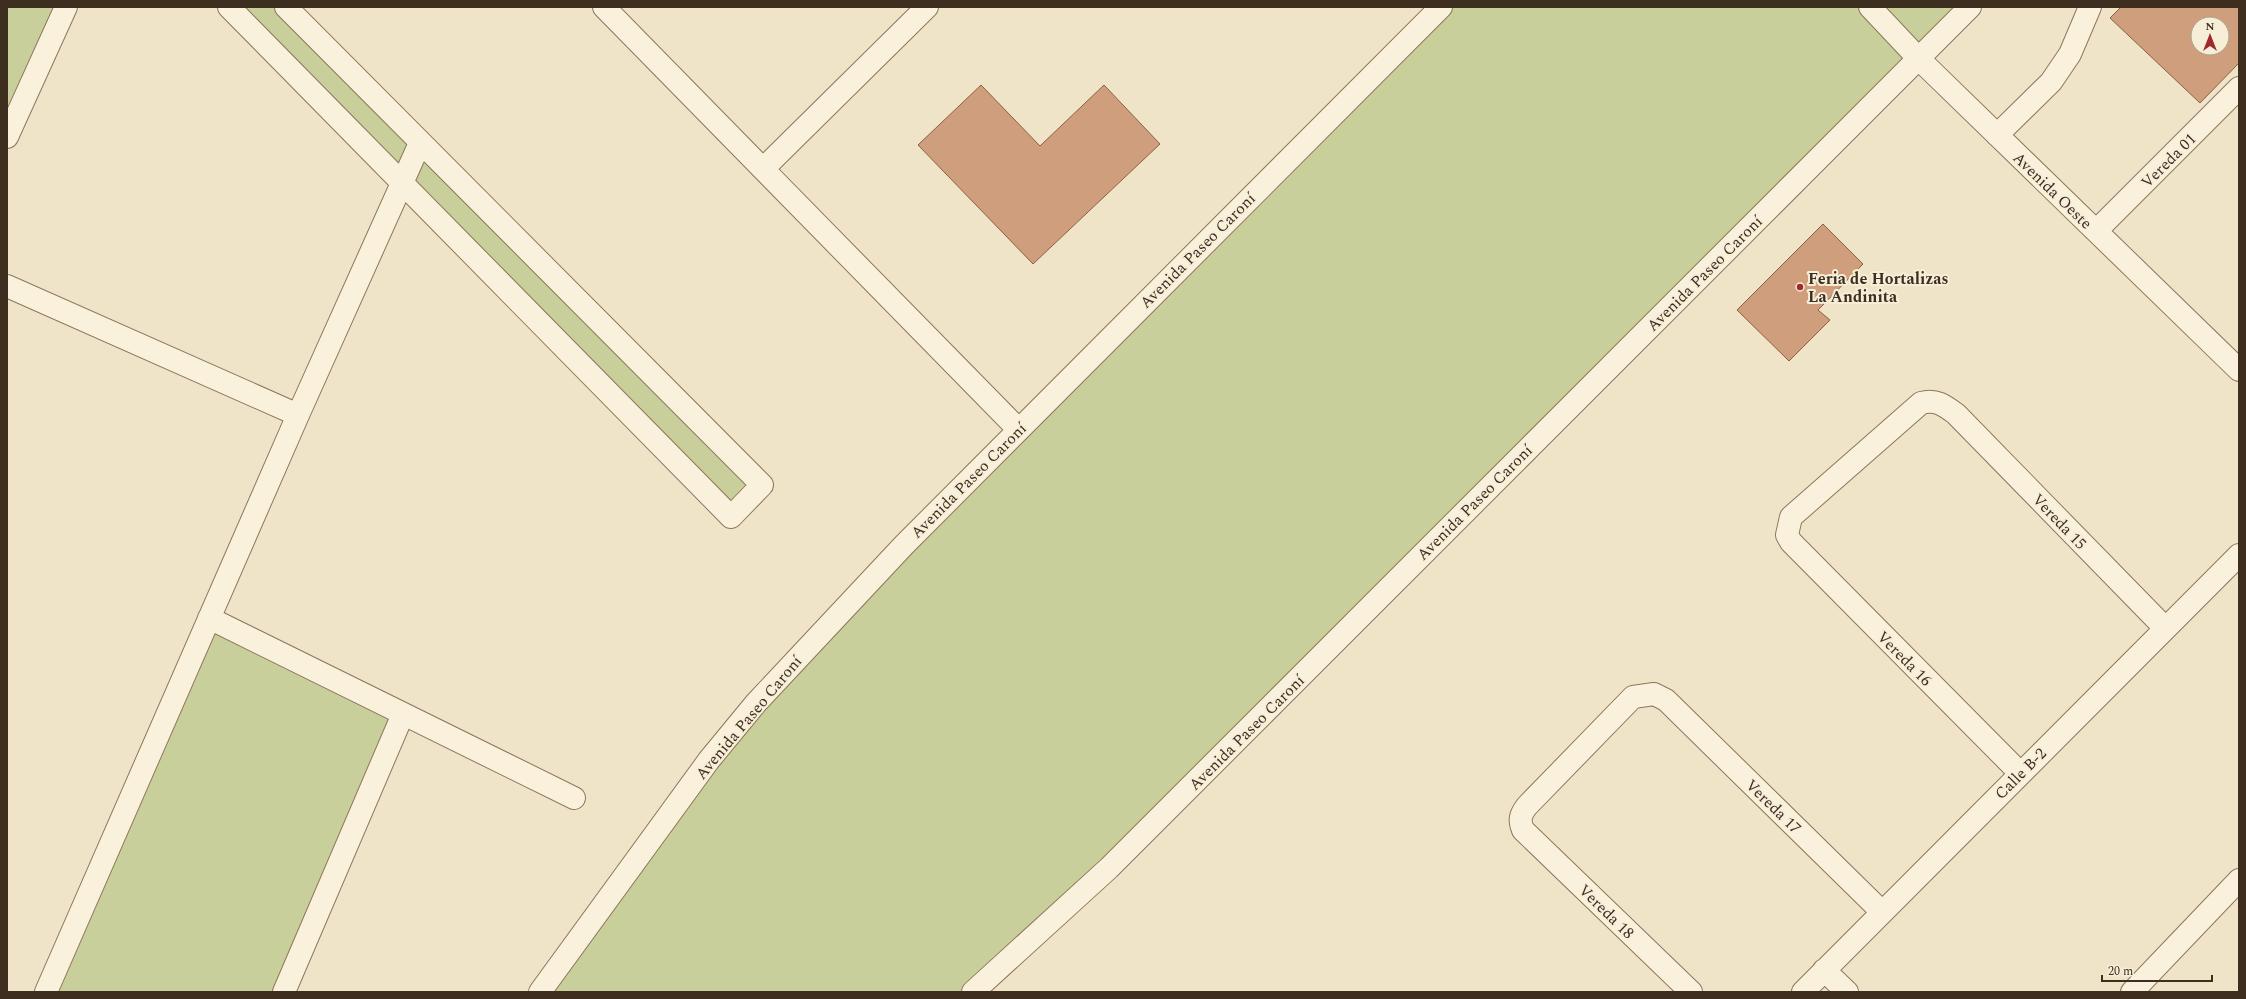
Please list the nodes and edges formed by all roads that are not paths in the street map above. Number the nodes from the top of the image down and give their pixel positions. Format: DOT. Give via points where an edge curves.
graph roads {
  1 [pos="66,7"];
  2 [pos="229,7"];
  3 [pos="286,7"];
  4 [pos="604,7"];
  5 [pos="927,7"];
  6 [pos="1441,7"];
  7 [pos="1870,7"];
  8 [pos="1970,7"];
  9 [pos="2090,7"];
  10 [pos="1919,59"];
  11 [pos="2239,88"];
  12 [pos="1997,135"];
  13 [pos="7,137"];
  14 [pos="420,143"];
  15 [pos="763,169"];
  16 [pos="402,181"];
  17 [pos="2096,231"];
  18 [pos="7,286"];
  19 [pos="2239,370"];
  20 [pos="298,415"];
  21 [pos="1018,430"];
  22 [pos="1790,542"];
  23 [pos="2239,555"];
  24 [pos="209,618"];
  25 [pos="2165,628"];
  26 [pos="1666,700"];
  27 [pos="403,714"];
  28 [pos="2020,773"];
  29 [pos="574,798"];
  30 [pos="2239,880"];
  31 [pos="1882,912"];
  32 [pos="1824,970"];
  33 [pos="46,992"];
  34 [pos="284,992"];
  35 [pos="540,992"];
  36 [pos="973,992"];
  37 [pos="1691,992"];
  38 [pos="1803,992"];
  39 [pos="1847,992"];
  40 [pos="2132,992"];
  1 -- 13 [label="street"];
  2 -- 16 [label="street"];
  3 -- 14 [label="street"];
  4 -- 15 [label="street"];
  5 -- 15 [label="street"];
  6 -- 21 [label="street, Avenida Paseo Caroní"];
  7 -- 10 [label="street, Avenida Oeste"];
  8 -- 10 [label="street, Avenida Paseo Caroní"];
  9 -- 12 [label="street" via="2070,54 2051,82"];
  10 -- 12 [label="street, Avenida Oeste"];
  10 -- 36 [label="street, Avenida Paseo Caroní" via="1109,868"];
  11 -- 17 [label="street, Vereda 01"];
  12 -- 17 [label="street, Avenida Oeste"];
  14 -- 16 [label="street"];
  14 -- 16 [label="street" via="762,485 732,517"];
  15 -- 21 [label="street"];
  16 -- 20 [label="street"];
  17 -- 19 [label="street, Avenida Oeste"];
  18 -- 20 [label="street"];
  20 -- 24 [label="street"];
  21 -- 35 [label="street, Avenida Paseo Caroní" via="899,551 756,704 704,766"];
  22 -- 25 [label="street, Vereda 15" via="1787,535 1791,517 1921,403 1940,403 1956,414"];
  22 -- 28 [label="street, Vereda 16"];
  23 -- 25 [label="street, Calle B-2"];
  24 -- 27 [label="street"];
  24 -- 33 [label="street"];
  25 -- 28 [label="street, Calle B-2"];
  26 -- 31 [label="street, Vereda 17"];
  26 -- 37 [label="street, Vereda 18" via="1654,694 1633,697 1527,806 1521,814 1520,823 1523,830"];
  27 -- 29 [label="street"];
  27 -- 34 [label="street"];
  28 -- 31 [label="street, Calle B-2"];
  30 -- 40 [label="street"];
  31 -- 32 [label="street, Calle B-2"];
  32 -- 38 [label="street, Calle B-2"];
  32 -- 39 [label="street"];
}
